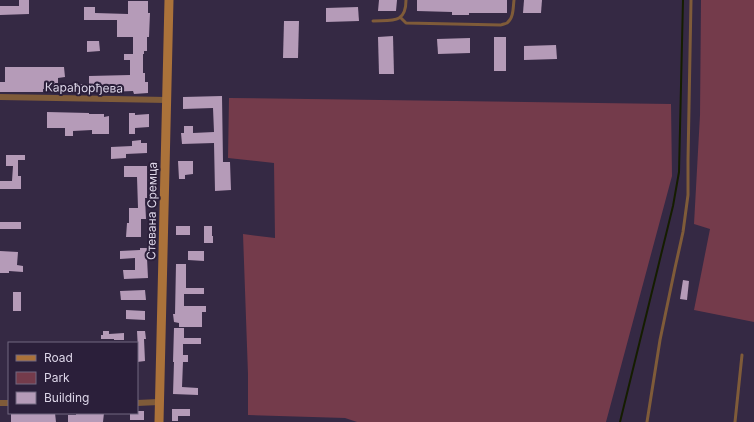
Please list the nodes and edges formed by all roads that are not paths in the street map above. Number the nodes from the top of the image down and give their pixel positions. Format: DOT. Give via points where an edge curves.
graph roads {
  1 [pos="169,0"];
  2 [pos="406,0"];
  3 [pos="514,0"];
  4 [pos="691,0"];
  5 [pos="401,18"];
  6 [pos="373,21"];
  7 [pos="0,98"];
  8 [pos="167,100"];
  9 [pos="742,355"];
  10 [pos="160,402"];
  11 [pos="138,403"];
  12 [pos="159,422"];
  13 [pos="646,422"];
  14 [pos="735,422"];
  1 -- 8 [label="main road, Стевана Сремца"];
  2 -- 5 [label="lane"];
  3 -- 5 [label="lane" via="512,16 508,23 501,25 406,23"];
  4 -- 13 [label="lane" via="686,213"];
  5 -- 6 [label="lane"];
  7 -- 8 [label="street, Карађорђева"];
  8 -- 10 [label="main road, Стевана Сремца"];
  9 -- 14 [label="lane"];
  10 -- 11 [label="street"];
  10 -- 12 [label="main road, Стевана Сремца"];
}
